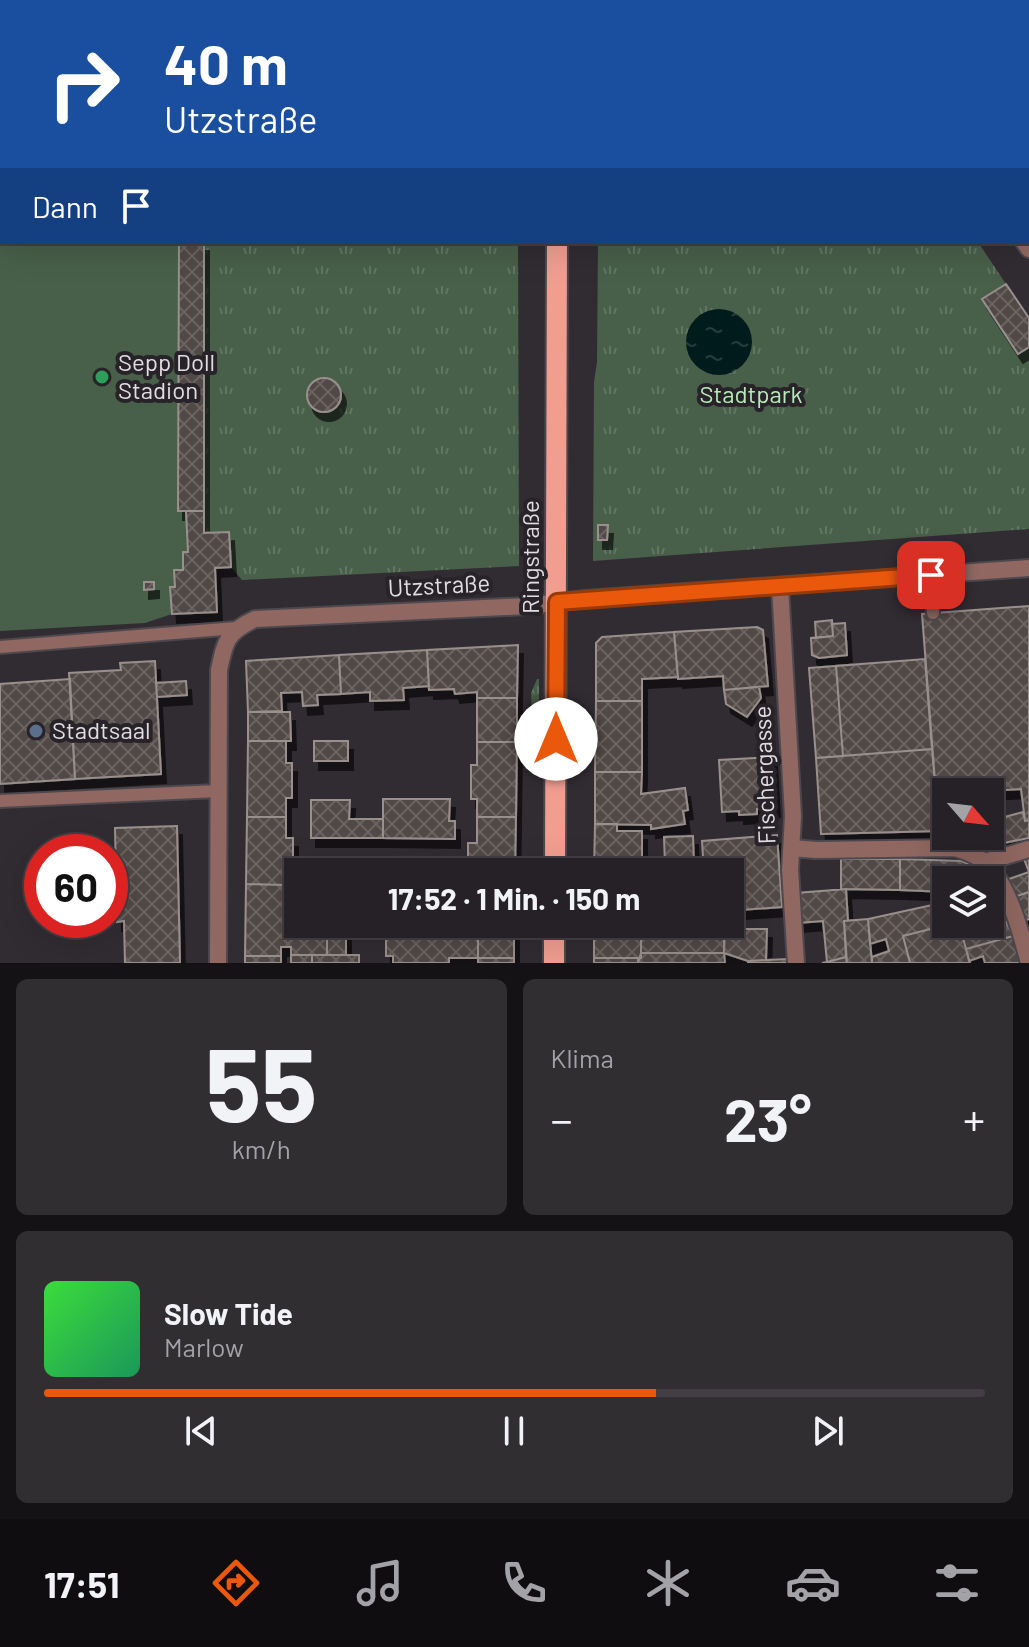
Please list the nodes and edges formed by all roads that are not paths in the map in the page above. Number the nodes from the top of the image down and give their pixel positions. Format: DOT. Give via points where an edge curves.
graph roads {
  1 [pos="557,244"];
  2 [pos="1029,568"];
  3 [pos="931,575"];
  4 [pos="780,586"];
  5 [pos="557,602"];
  6 [pos="933,613"];
  7 [pos="236,628"];
  8 [pos="0,647"];
  9 [pos="218,791"];
  10 [pos="0,801"];
  11 [pos="792,848"];
  12 [pos="1029,849"];
  13 [pos="555,858"];
  14 [pos="985,862"];
  15 [pos="554,938"];
  16 [pos="218,963"];
  17 [pos="554,963"];
  18 [pos="796,963"];
  19 [pos="1029,963"];
  1 -- 5 [label="main road, Ringstraße"];
  2 -- 3 [label="street, Utzstraße"];
  3 -- 4 [label="street, Utzstraße"];
  3 -- 6 [label="lane"];
  4 -- 5 [label="street, Utzstraße"];
  4 -- 11 [label="street, Fischergasse"];
  5 -- 7 [label="street, Utzstraße" via="255,619"];
  5 -- 13 [label="main road, Ringstraße"];
  7 -- 8 [label="lane"];
  7 -- 9 [label="street" via="219,670"];
  9 -- 10 [label="lane"];
  9 -- 16 [label="street"];
  11 -- 14 [label="street" via="955,848"];
  11 -- 18 [label="street, Fischergasse"];
  12 -- 14 [label="street"];
  14 -- 19 [label="street" via="1012,909"];
  15 -- 17 [label="main road"];
}
